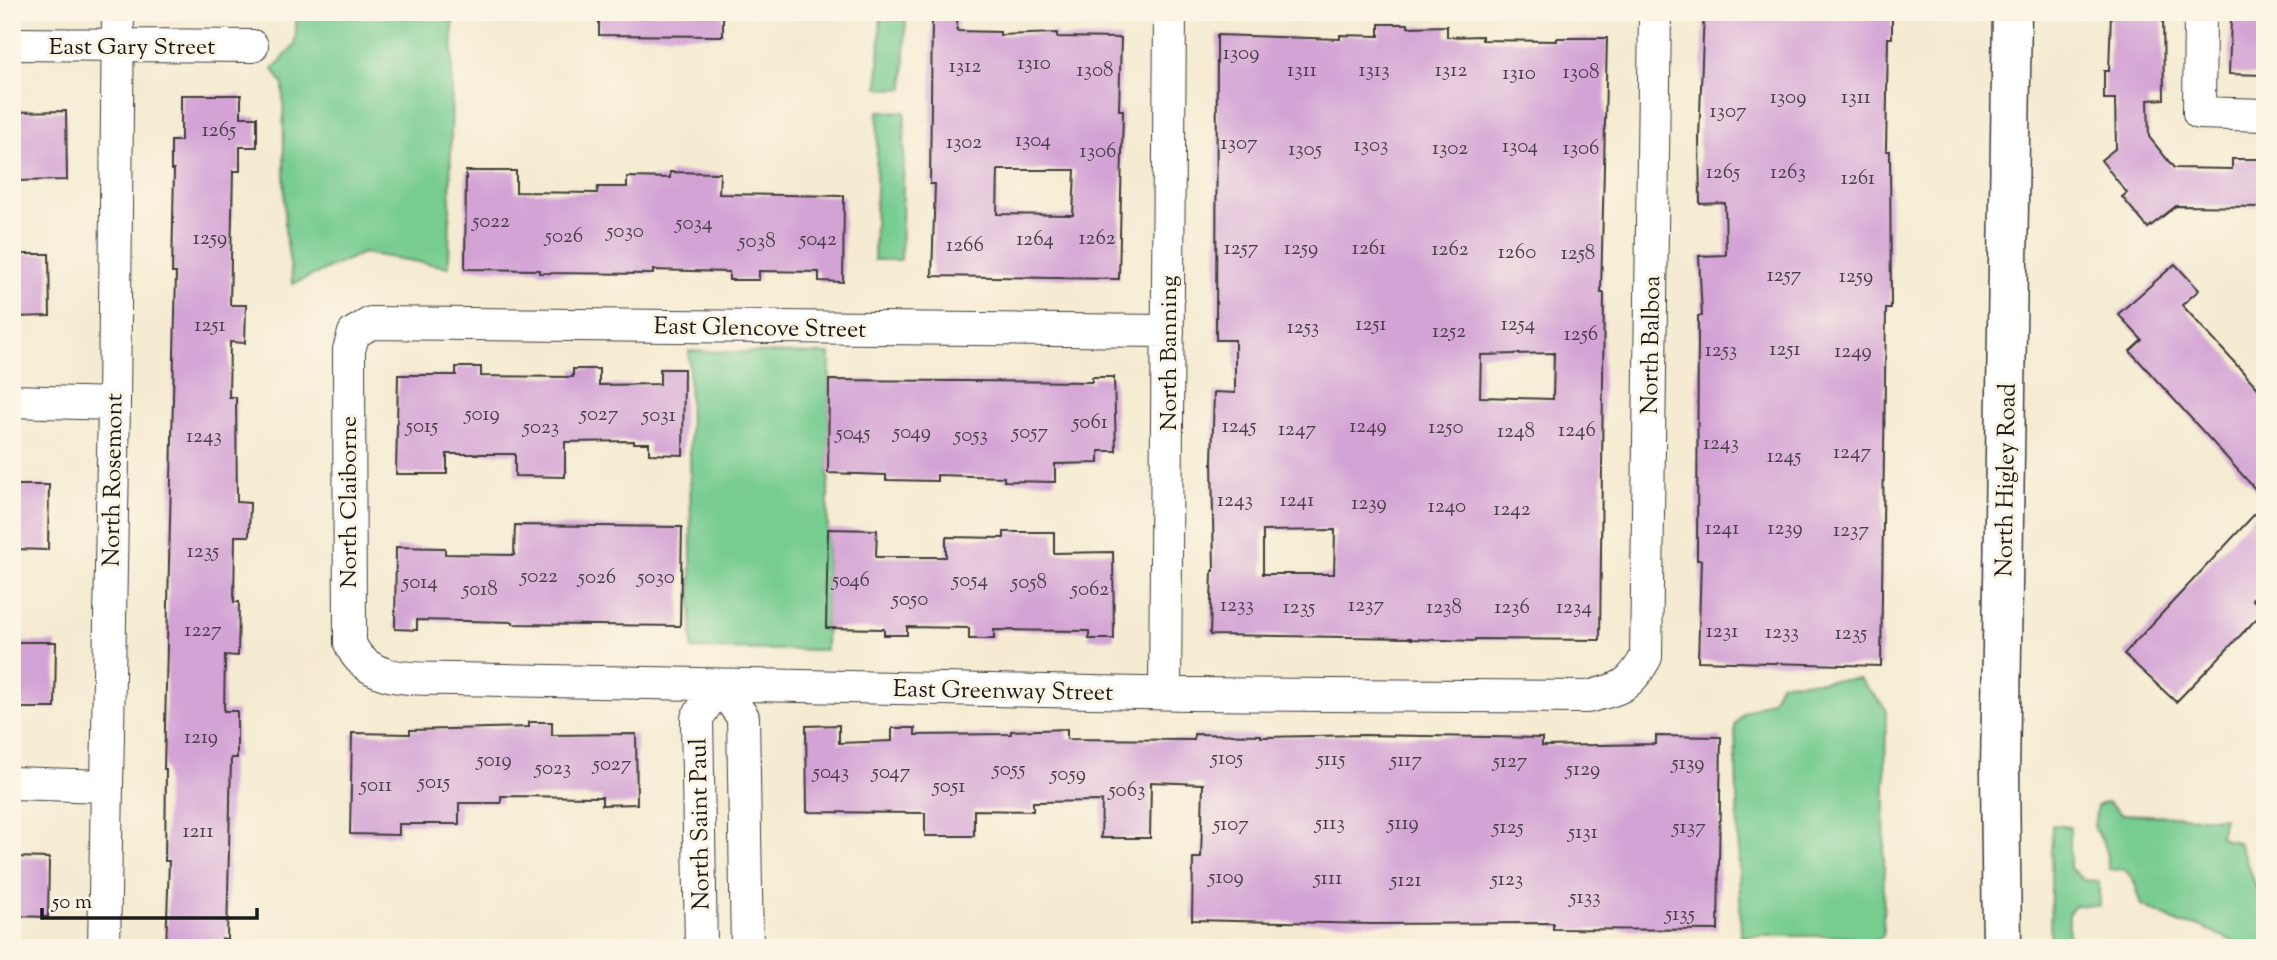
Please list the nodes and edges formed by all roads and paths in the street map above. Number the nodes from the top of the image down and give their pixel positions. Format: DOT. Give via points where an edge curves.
graph roads {
  1 [pos="118,12"];
  2 [pos="1170,12"];
  3 [pos="1655,12"];
  4 [pos="2012,12"];
  5 [pos="2200,12"];
  6 [pos="12,44"];
  7 [pos="118,46"];
  8 [pos="252,46"];
  9 [pos="2265,115"];
  10 [pos="1168,331"];
  11 [pos="354,333"];
  12 [pos="12,401"];
  13 [pos="114,404"];
  14 [pos="366,667"];
  15 [pos="1635,676"];
  16 [pos="719,685"];
  17 [pos="1165,693"];
  18 [pos="12,783"];
  19 [pos="105,786"];
  20 [pos="104,948"];
  21 [pos="701,948"];
  22 [pos="747,948"];
  23 [pos="2002,948"];
  1 -- 7 [label="street, North Rosemont"];
  2 -- 10 [label="street, North Banning"];
  3 -- 15 [label="street, North Balboa" via="1646,656"];
  4 -- 23 [label="main road, North Higley Road" via="2000,772"];
  5 -- 9 [label="street" via="2199,113"];
  6 -- 7 [label="street, East Gary Street"];
  7 -- 8 [label="street, East Gary Street"];
  7 -- 13 [label="street, North Rosemont"];
  10 -- 11 [label="street, East Glencove Street" via="371,323"];
  10 -- 17 [label="street, North Banning"];
  11 -- 14 [label="street, North Claiborne" via="348,397 349,633 355,656"];
  12 -- 13 [label="street"];
  13 -- 19 [label="street, North Rosemont"];
  14 -- 16 [label="street, East Greenway Street" via="411,678"];
  15 -- 17 [label="street, East Greenway Street" via="1616,690 1587,697"];
  16 -- 17 [label="street, East Greenway Street"];
  16 -- 21 [label="street, North Saint Paul" via="697,718"];
  16 -- 22 [label="street, North Saint Paul" via="743,717"];
  18 -- 19 [label="street"];
  19 -- 20 [label="street, North Rosemont"];
}
